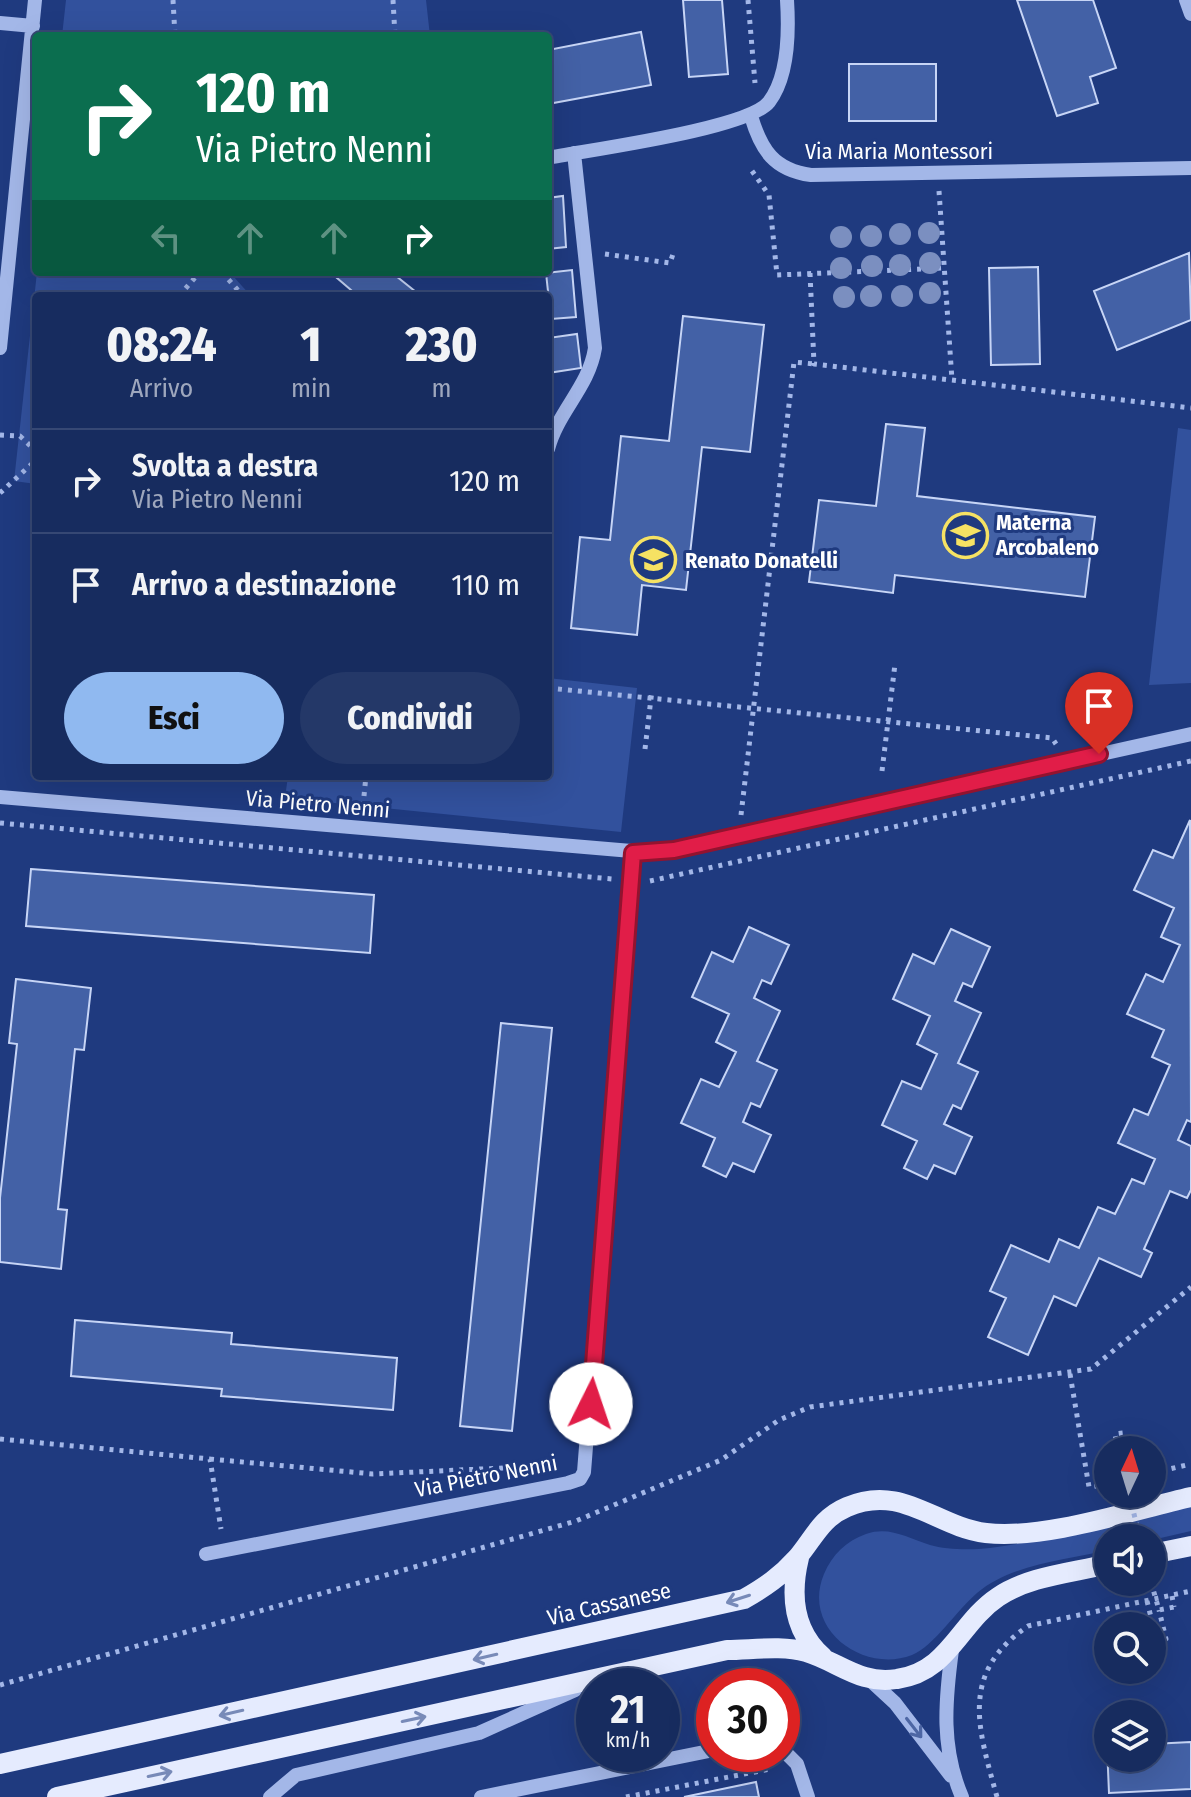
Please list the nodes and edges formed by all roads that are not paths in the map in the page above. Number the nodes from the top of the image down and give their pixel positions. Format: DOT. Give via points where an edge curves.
graph roads {
  1 [pos="35,0"];
  2 [pos="787,0"];
  3 [pos="1186,0"];
  4 [pos="1191,14"];
  5 [pos="0,23"];
  6 [pos="33,26"];
  7 [pos="32,32"];
  8 [pos="32,36"];
  9 [pos="751,116"];
  10 [pos="574,153"];
  11 [pos="552,157"];
  12 [pos="1191,168"];
  13 [pos="0,348"];
  14 [pos="552,435"];
  15 [pos="1191,734"];
  16 [pos="0,797"];
  17 [pos="633,853"];
  18 [pos="1191,1497"];
  19 [pos="1191,1546"];
  20 [pos="1166,1551"];
  21 [pos="206,1554"];
  22 [pos="800,1555"];
  23 [pos="1094,1567"];
  24 [pos="952,1650"];
  25 [pos="832,1664"];
  26 [pos="646,1668"];
  27 [pos="869,1679"];
  28 [pos="576,1683"];
  29 [pos="576,1690"];
  30 [pos="696,1754"];
  31 [pos="0,1764"];
  32 [pos="800,1772"];
  33 [pos="296,1775"];
  34 [pos="954,1780"];
  35 [pos="57,1797"];
  36 [pos="270,1797"];
  37 [pos="283,1797"];
  38 [pos="481,1797"];
  39 [pos="808,1797"];
  40 [pos="962,1797"];
  1 -- 6 [label="street"];
  2 -- 9 [label="street" via="779,81 771,100"];
  3 -- 4 [label="street"];
  5 -- 6 [label="street"];
  6 -- 7 [label="street"];
  8 -- 13 [label="street"];
  9 -- 10 [label="street"];
  9 -- 12 [label="street, Via Maria Montessori" via="771,158 794,173"];
  10 -- 11 [label="street"];
  10 -- 14 [label="street" via="595,348 592,370"];
  15 -- 17 [label="street, Via Pietro Nenni" via="674,850"];
  16 -- 17 [label="street, Via Pietro Nenni"];
  17 -- 21 [label="street, Via Pietro Nenni" via="580,1479"];
  18 -- 22 [label="main road, Via Cassanese" via="1030,1533 987,1534 958,1527 905,1501 873,1499 832,1515"];
  19 -- 20 [label="main road"];
  22 -- 25 [label="main road" via="793,1583 795,1612 807,1639"];
  22 -- 31 [label="main road, Via Cassanese, one-way" via="774,1582 744,1599"];
  23 -- 24 [label="main road" via="1028,1583 998,1597 972,1620"];
  24 -- 27 [label="main road" via="912,1676"];
  24 -- 34 [label="street" via="943,1714"];
  25 -- 26 [label="main road" via="805,1651 727,1650"];
  25 -- 27 [label="main road"];
  27 -- 34 [label="street, one-way" via="895,1703"];
  35 -- 28 [label="main road, one-way"];
  29 -- 33 [label="street" via="479,1733"];
  30 -- 38 [label="street"];
  32 -- 39 [label="street"];
  33 -- 36 [label="street"];
  33 -- 37 [label="street"];
  34 -- 40 [label="street"];
}
